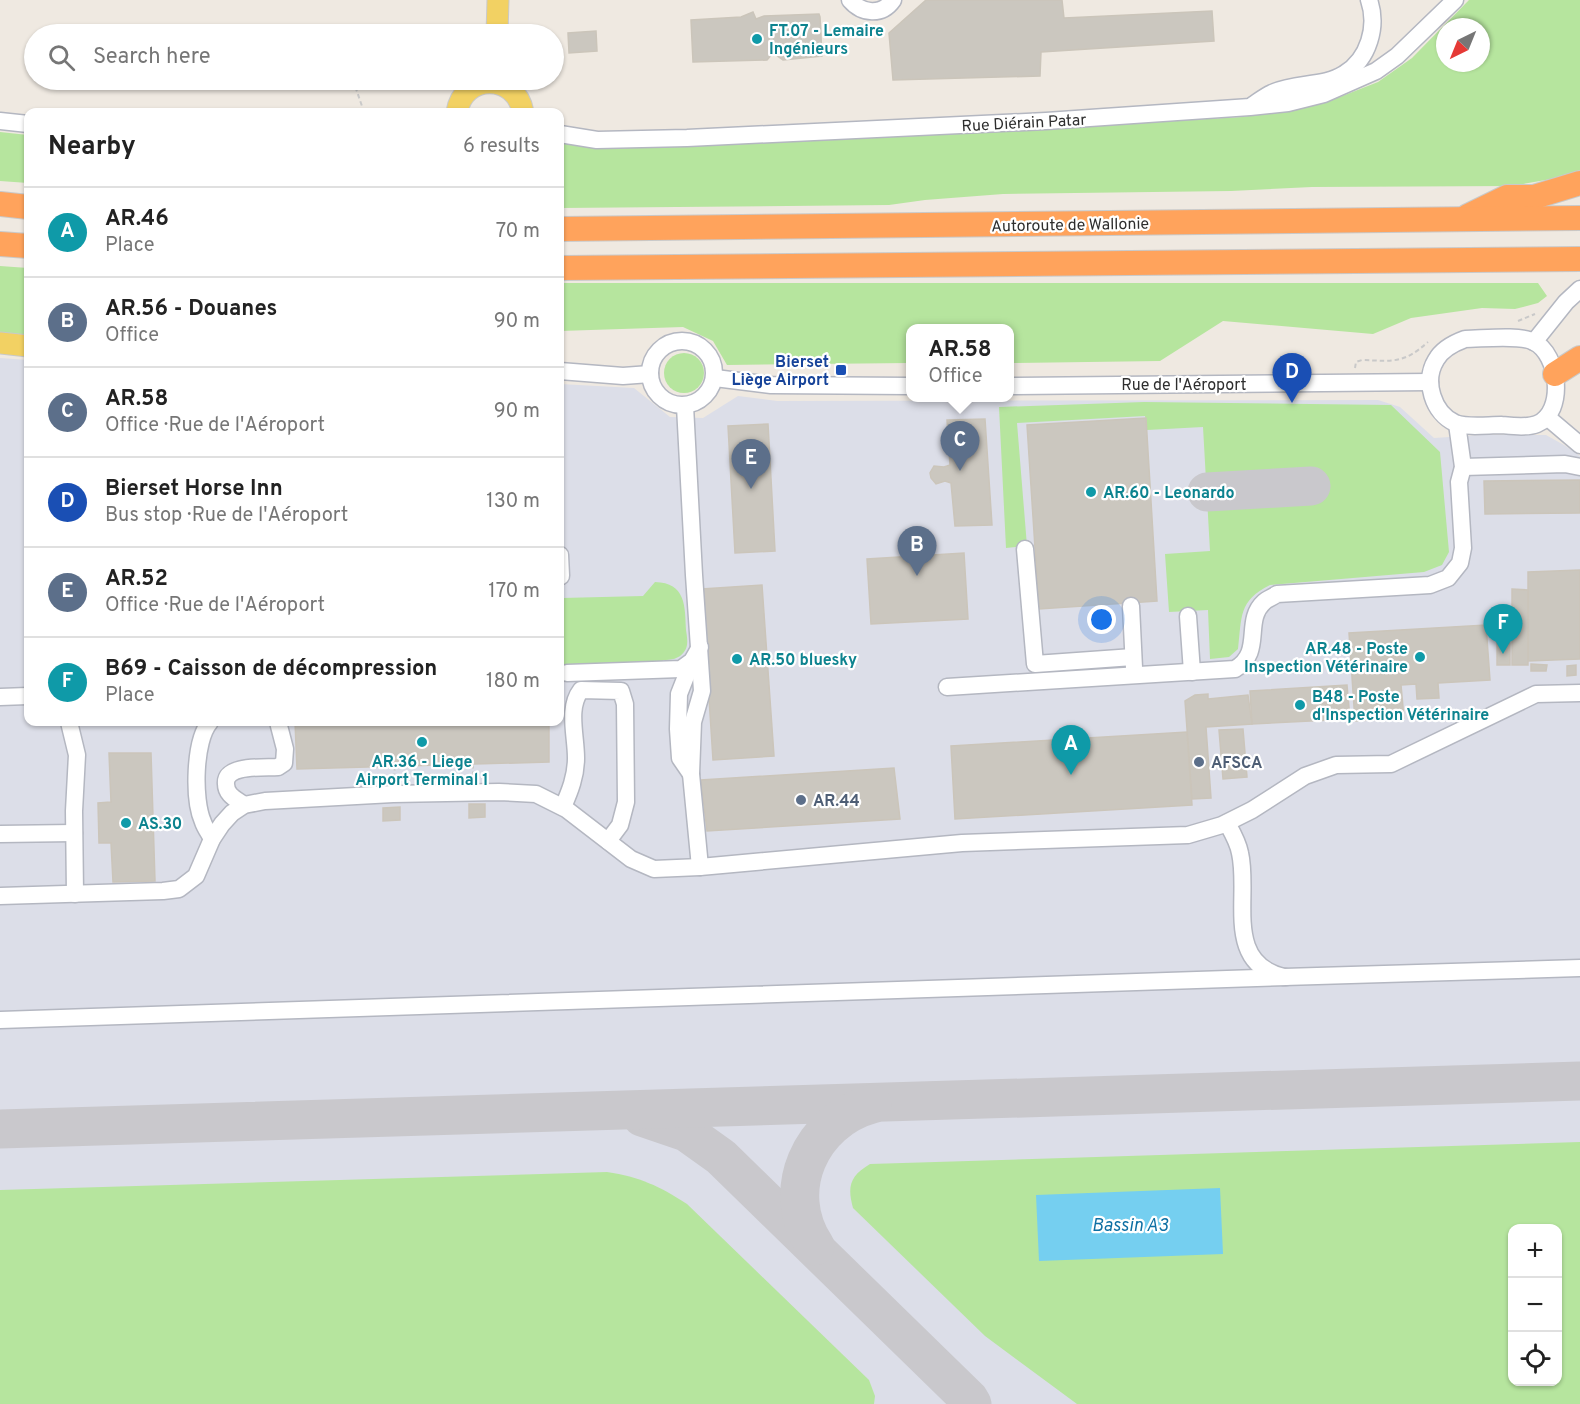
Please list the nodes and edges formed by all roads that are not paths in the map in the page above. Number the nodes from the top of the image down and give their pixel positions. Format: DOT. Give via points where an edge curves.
graph roads {
  1 [pos="498,0"];
  2 [pos="850,0"];
  3 [pos="893,0"];
  4 [pos="1369,0"];
  5 [pos="1455,0"];
  6 [pos="497,24"];
  7 [pos="469,90"];
  8 [pos="511,90"];
  9 [pos="1250,107"];
  10 [pos="458,108"];
  11 [pos="522,108"];
  12 [pos="0,121"];
  13 [pos="24,124"];
  14 [pos="564,135"];
  15 [pos="1580,183"];
  16 [pos="0,204"];
  17 [pos="24,207"];
  18 [pos="1580,218"];
  19 [pos="1460,219"];
  20 [pos="564,229"];
  21 [pos="0,244"];
  22 [pos="24,246"];
  23 [pos="1580,259"];
  24 [pos="564,268"];
  25 [pos="1580,290"];
  26 [pos="1534,342"];
  27 [pos="0,343"];
  28 [pos="24,346"];
  29 [pos="1580,358"];
  30 [pos="564,371"];
  31 [pos="650,374"];
  32 [pos="1556,374"];
  33 [pos="715,378"];
  34 [pos="1430,382"];
  35 [pos="906,386"];
  36 [pos="1014,386"];
  37 [pos="685,406"];
  38 [pos="1547,417"];
  39 [pos="1457,423"];
  40 [pos="1580,445"];
  41 [pos="1463,466"];
  42 [pos="1580,467"];
  43 [pos="1025,549"];
  44 [pos="1131,606"];
  45 [pos="1188,616"];
  46 [pos="696,654"];
  47 [pos="1133,657"];
  48 [pos="1192,672"];
  49 [pos="567,673"];
  50 [pos="1135,676"];
  51 [pos="947,687"];
  52 [pos="1580,693"];
  53 [pos="24,696"];
  54 [pos="0,697"];
  55 [pos="70,726"];
  56 [pos="206,726"];
  57 [pos="279,726"];
  58 [pos="244,805"];
  59 [pos="563,807"];
  60 [pos="1227,823"];
  61 [pos="74,833"];
  62 [pos="0,834"];
  63 [pos="212,839"];
  64 [pos="608,841"];
  65 [pos="700,867"];
  66 [pos="75,894"];
  67 [pos="0,896"];
  68 [pos="1580,968"];
  69 [pos="1286,977"];
  70 [pos="0,1020"];
  1 -- 6 [label="main road"];
  2 -- 3 [label="street" via="859,9 870,12 880,11"];
  4 -- 9 [label="street" via="1373,26 1369,43 1362,57 1344,74 1273,92"];
  5 -- 9 [label="street, Rue Diérain Patar" via="1405,50 1376,71 1324,94"];
  7 -- 10 [label="main road"];
  8 -- 11 [label="main road"];
  9 -- 14 [label="street, Rue Diérain Patar" via="1046,122 687,138 597,140"];
  12 -- 13 [label="street"];
  15 -- 19 [label="highway" via="1534,197 1507,198"];
  16 -- 17 [label="highway"];
  18 -- 19 [label="highway, Autoroute de Wallonie"];
  19 -- 20 [label="highway, Autoroute de Wallonie"];
  21 -- 22 [label="highway"];
  23 -- 24 [label="highway"];
  25 -- 26 [label="street"];
  26 -- 32 [label="street" via="1544,351"];
  26 -- 34 [label="street" via="1465,339 1436,359"];
  27 -- 28 [label="main road"];
  29 -- 32 [label="highway"];
  30 -- 31 [label="street"];
  31 -- 33 [label="street" via="658,352 667,344 685,341 702,346 710,355"];
  31 -- 37 [label="street" via="661,397"];
  32 -- 38 [label="street" via="1555,400"];
  33 -- 35 [label="street" via="771,385"];
  33 -- 37 [label="street" via="705,397"];
  34 -- 36 [label="street, Rue de l'Aéroport"];
  34 -- 39 [label="street" via="1436,406"];
  37 -- 46 [label="street"];
  38 -- 39 [label="street" via="1533,425"];
  38 -- 40 [label="street"];
  39 -- 41 [label="street"];
  41 -- 42 [label="street"];
  41 -- 48 [label="street" via="1459,482 1463,548 1460,563 1448,578 1430,585 1276,594 1263,603 1254,617 1252,648 1243,664 1235,669"];
  43 -- 47 [label="street" via="1035,664"];
  44 -- 47 [label="street"];
  45 -- 48 [label="street"];
  46 -- 49 [label="street" via="681,669"];
  46 -- 65 [label="street" via="702,691 693,722 691,774"];
  47 -- 50 [label="street"];
  48 -- 50 [label="street"];
  50 -- 51 [label="street"];
  52 -- 60 [label="street" via="1536,694 1391,764 1336,765 1305,776"];
  53 -- 54 [label="street"];
  55 -- 61 [label="street" via="77,755"];
  56 -- 63 [label="street" via="197,762 198,800 202,821"];
  57 -- 58 [label="street" via="284,763 278,767 237,769 225,780 226,789"];
  58 -- 59 [label="street" via="393,794 499,792 536,794"];
  58 -- 63 [label="street"];
  59 -- 64 [label="street"];
  59 -- 64 [label="street" via="573,784 576,759 574,699 581,690 621,691 626,704 626,802 620,825"];
  60 -- 65 [label="street" via="1188,835 962,843"];
  60 -- 69 [label="street" via="1240,852 1245,944 1265,970"];
  61 -- 62 [label="street"];
  61 -- 66 [label="street"];
  63 -- 66 [label="street" via="196,876 178,889"];
  64 -- 65 [label="street" via="632,860 654,869"];
  66 -- 67 [label="street"];
  68 -- 69 [label="street"];
  69 -- 70 [label="street"];
}
